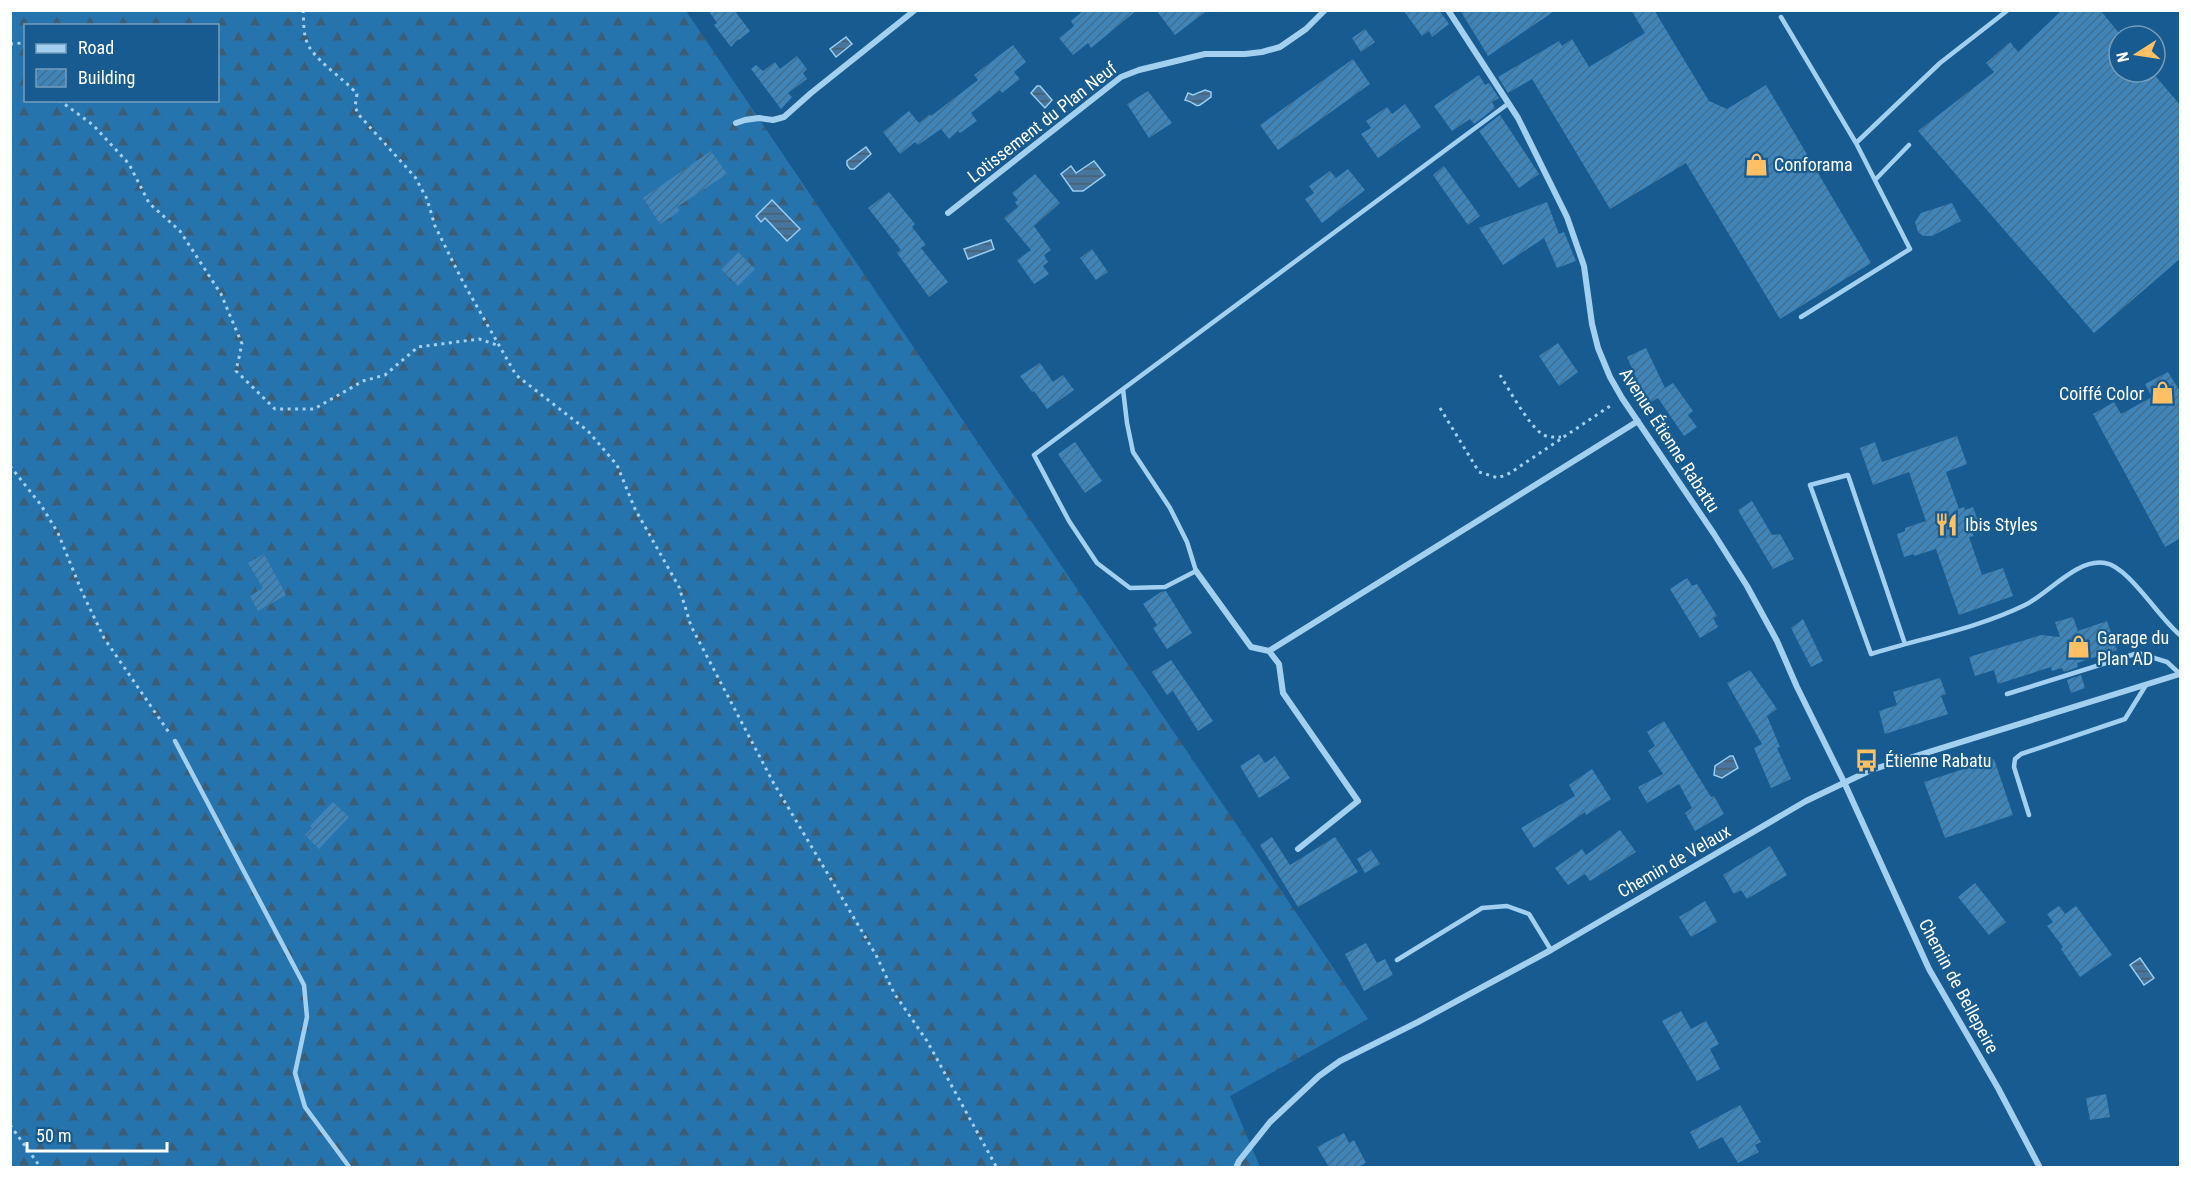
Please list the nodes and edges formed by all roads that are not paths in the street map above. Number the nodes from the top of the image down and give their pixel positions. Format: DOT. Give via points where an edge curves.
graph roads {
  1 [pos="915,10"];
  2 [pos="1325,10"];
  3 [pos="1448,10"];
  4 [pos="2008,10"];
  5 [pos="1781,17"];
  6 [pos="1509,103"];
  7 [pos="736,123"];
  8 [pos="1856,143"];
  9 [pos="1909,145"];
  10 [pos="1875,180"];
  11 [pos="948,213"];
  12 [pos="1801,317"];
  13 [pos="1123,389"];
  14 [pos="1638,421"];
  15 [pos="1196,571"];
  16 [pos="2181,635"];
  17 [pos="1905,644"];
  18 [pos="1269,651"];
  19 [pos="2180,674"];
  20 [pos="2146,685"];
  21 [pos="2007,694"];
  22 [pos="175,741"];
  23 [pos="1844,782"];
  24 [pos="2028,815"];
  25 [pos="1298,849"];
  26 [pos="1551,950"];
  27 [pos="1397,960"];
  28 [pos="350,1167"];
  29 [pos="1236,1167"];
  30 [pos="2040,1167"];
  1 -- 7 [label="street" via="784,117"];
  2 -- 11 [label="street, Lotissement du Plan Neuf" via="1280,47 1245,54 1205,54 1121,76"];
  3 -- 6 [label="street, Avenue Étienne Rabattu"];
  4 -- 8 [label="lane" via="1940,63"];
  5 -- 8 [label="lane"];
  6 -- 13 [label="lane"];
  6 -- 14 [label="street, Avenue Étienne Rabattu" via="1575,237 1599,348 1610,376"];
  8 -- 10 [label="lane"];
  9 -- 10 [label="lane"];
  10 -- 12 [label="lane" via="1910,249"];
  13 -- 15 [label="lane" via="1133,452 1170,508"];
  13 -- 15 [label="lane" via="1034,455 1068,521 1097,563 1130,588 1165,587"];
  14 -- 18 [label="street"];
  14 -- 23 [label="street, Avenue Étienne Rabattu" via="1758,605"];
  15 -- 18 [label="street" via="1251,647"];
  16 -- 17 [label="lane" via="2156,612 2125,573 2104,562 2078,569 2026,605 1962,629"];
  17 -- 17 [label="lane" via="1848,475 1810,485 1871,654"];
  18 -- 25 [label="street" via="1279,664 1283,693 1358,801"];
  19 -- 20 [label="street, Chemin de Velaux"];
  19 -- 21 [label="lane" via="2167,662 2138,653"];
  20 -- 23 [label="street, Chemin de Velaux" via="1871,770"];
  20 -- 24 [label="lane" via="2125,719 2015,759"];
  22 -- 28 [label="lane" via="304,985 307,1017 295,1073 305,1107"];
  23 -- 26 [label="street, Chemin de Velaux"];
  23 -- 30 [label="street, Chemin de Bellepeire" via="1929,969"];
  26 -- 27 [label="lane" via="1528,914 1507,906 1482,908"];
  26 -- 29 [label="street, Chemin de Velaux" via="1340,1061 1270,1122"];
}
